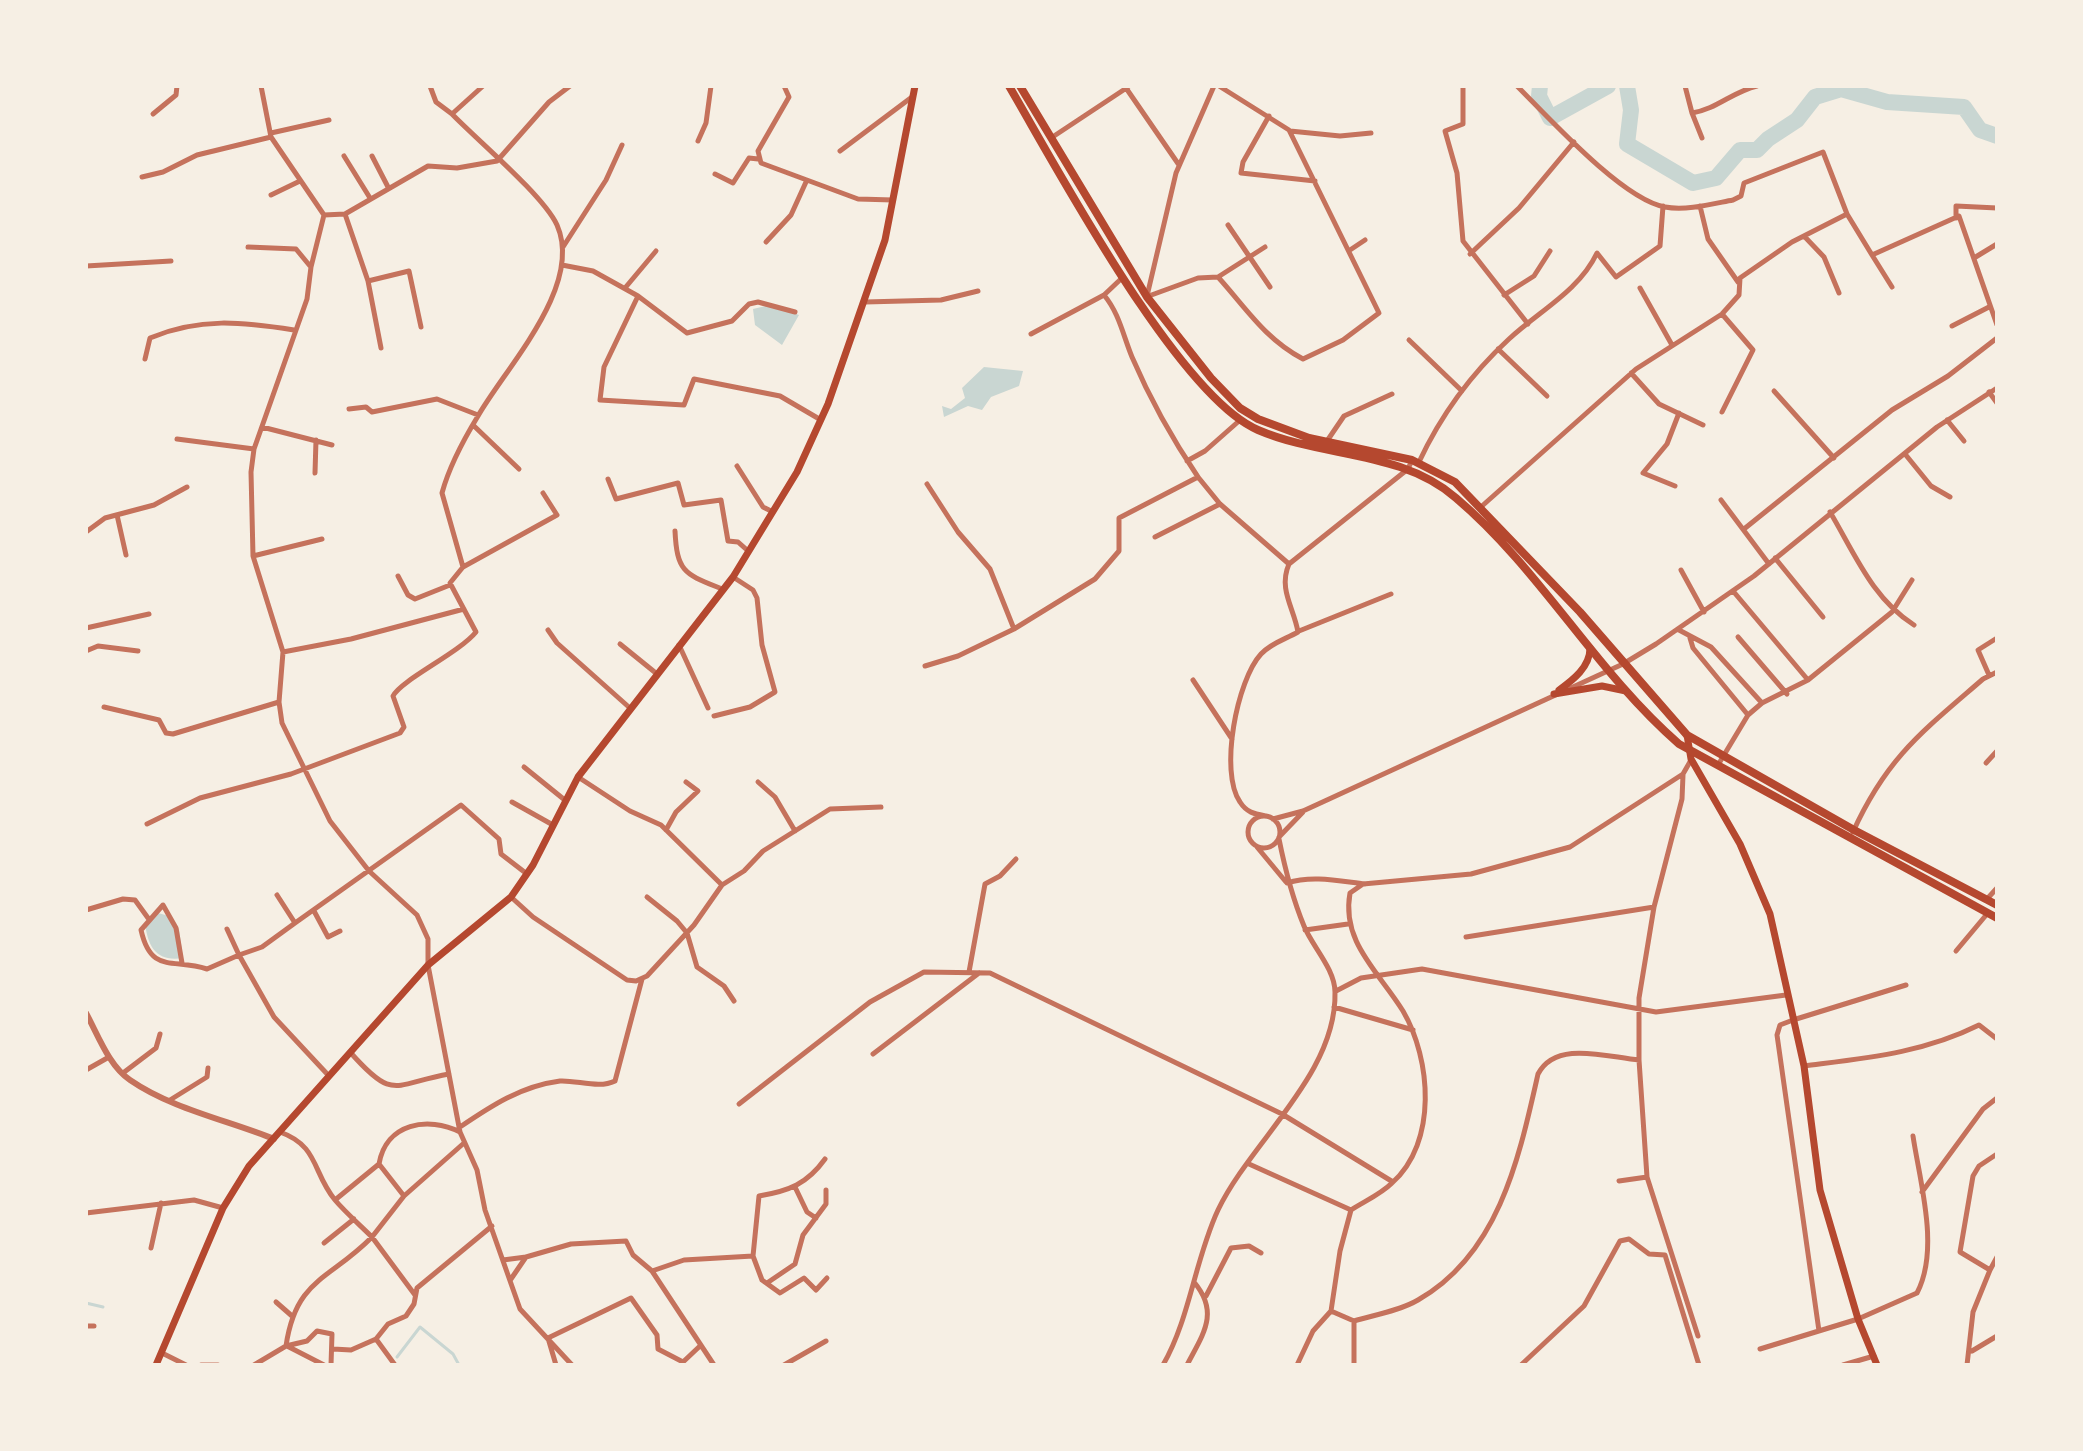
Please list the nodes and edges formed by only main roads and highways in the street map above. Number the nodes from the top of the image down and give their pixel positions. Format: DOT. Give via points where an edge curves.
graph roads {
  1 [pos="915,86"];
  2 [pos="1009,86"];
  3 [pos="1020,86"];
  4 [pos="1143,300"];
  5 [pos="1413,464"];
  6 [pos="1590,645"];
  7 [pos="1629,692"];
  8 [pos="1687,735"];
  9 [pos="1691,755"];
  10 [pos="1997,905"];
  11 [pos="1997,918"];
  12 [pos="156,1365"];
  13 [pos="1877,1365"];
  1 -- 12 [label="main road" via="885,240 865,302 821,420 774,512 733,577 578,777 511,897 428,965 249,1166 223,1208"];
  2 -- 4 [label="main road" via="1123,277"];
  3 -- 4 [label="main road"];
  4 -- 5 [label="main road" via="1240,408 1275,427"];
  4 -- 5 [label="main road" via="1188,366 1239,421 1324,452"];
  5 -- 6 [label="main road" via="1477,517"];
  5 -- 8 [label="main road" via="1455,482 1482,506"];
  6 -- 7 [label="main road"];
  6 -- 7 [label="main road" via="1590,657 1580,672 1554,694 1602,686"];
  7 -- 9 [label="main road"];
  8 -- 9 [label="main road"];
  8 -- 10 [label="main road"];
  9 -- 11 [label="main road"];
  9 -- 13 [label="main road" via="1770,914 1804,1066 1820,1190"];
}
